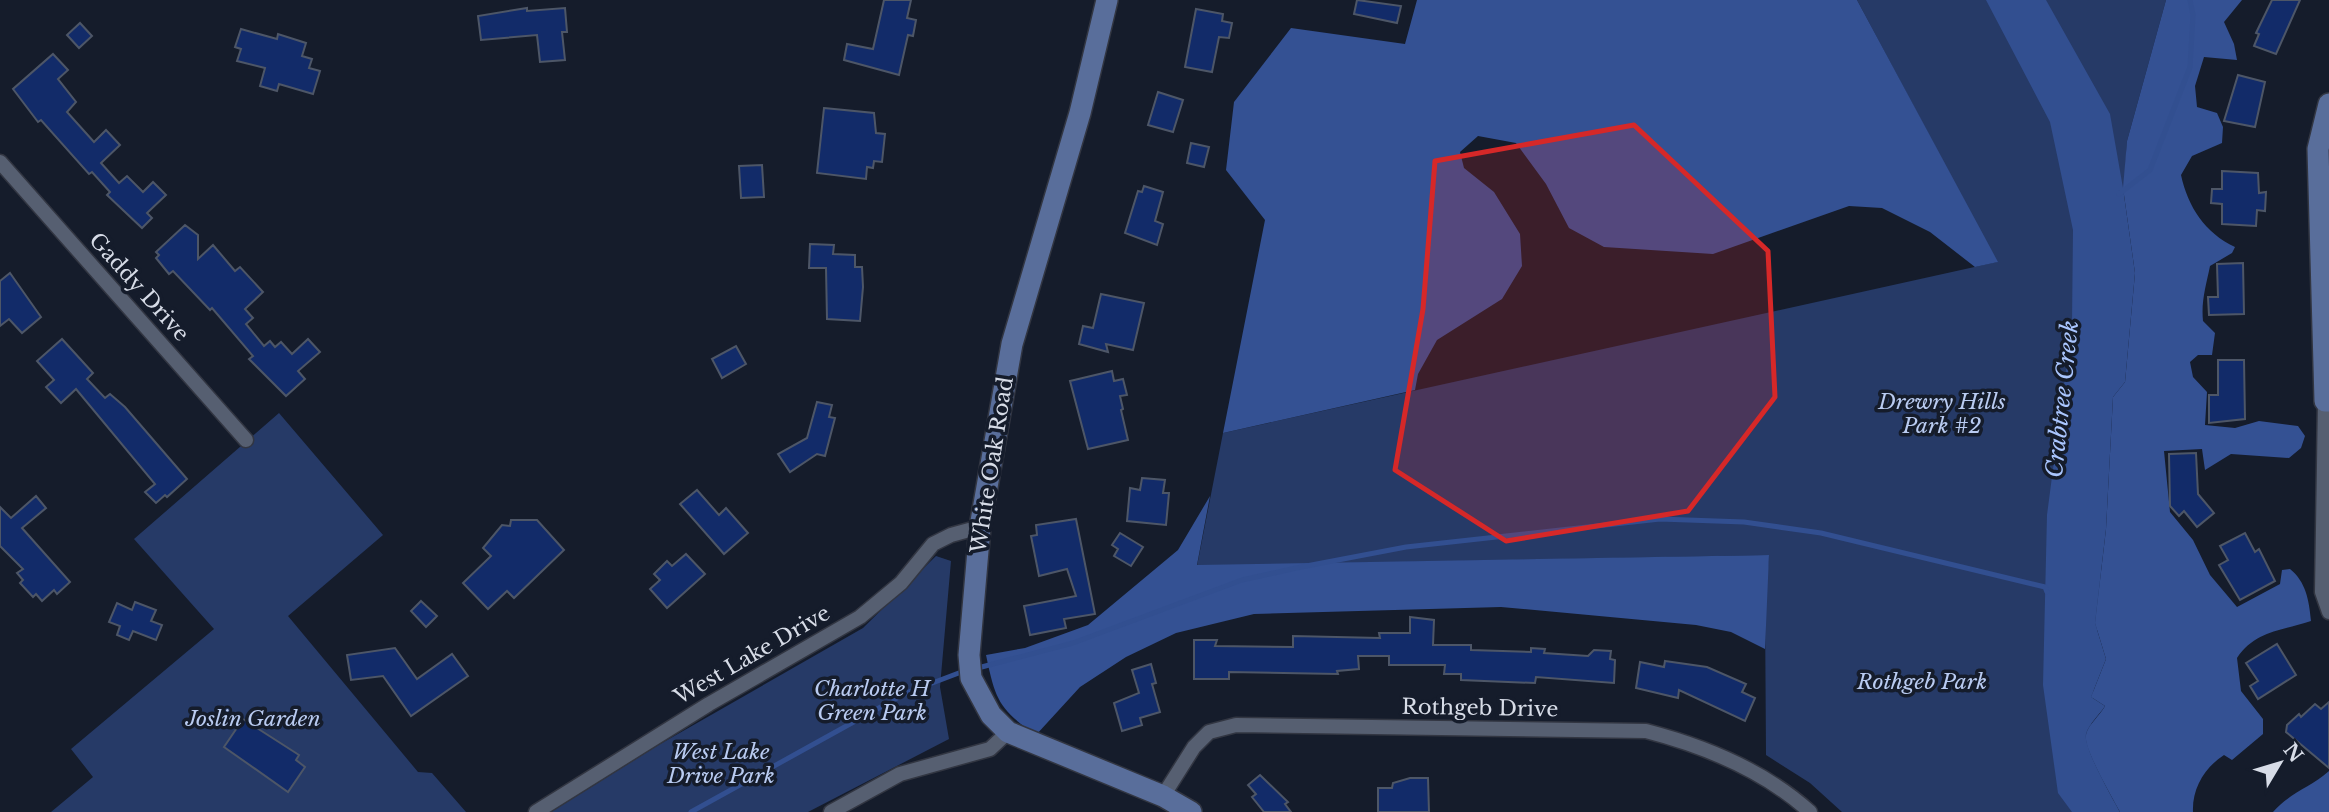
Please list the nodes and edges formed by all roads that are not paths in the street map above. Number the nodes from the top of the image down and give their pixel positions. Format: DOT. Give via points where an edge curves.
graph roads {
  1 [pos="1107,0"];
  2 [pos="2329,104"];
  3 [pos="0,162"];
  4 [pos="2327,401"];
  5 [pos="246,440"];
  6 [pos="980,527"];
  7 [pos="2329,612"];
  8 [pos="1009,732"];
  9 [pos="1163,796"];
  10 [pos="536,812"];
  11 [pos="831,812"];
  12 [pos="1191,812"];
  13 [pos="1810,812"];
  1 -- 6 [label="street, White Oak Road" via="1080,113 1012,344"];
  2 -- 4 [label="street" via="2318,149"];
  3 -- 5 [label="street, Gaddy Drive"];
  4 -- 7 [label="street" via="2322,592"];
  6 -- 8 [label="street, White Oak Road" via="971,678 991,715"];
  6 -- 10 [label="street, West Lake Drive" via="933,544 901,583 860,617"];
  8 -- 9 [label="street, White Oak Road"];
  8 -- 11 [label="street" via="990,749 900,774"];
  9 -- 12 [label="street, White Oak Road"];
  9 -- 13 [label="street, Rothgeb Drive" via="1209,732 1236,725 1646,731 1692,743 1738,764"];
}
